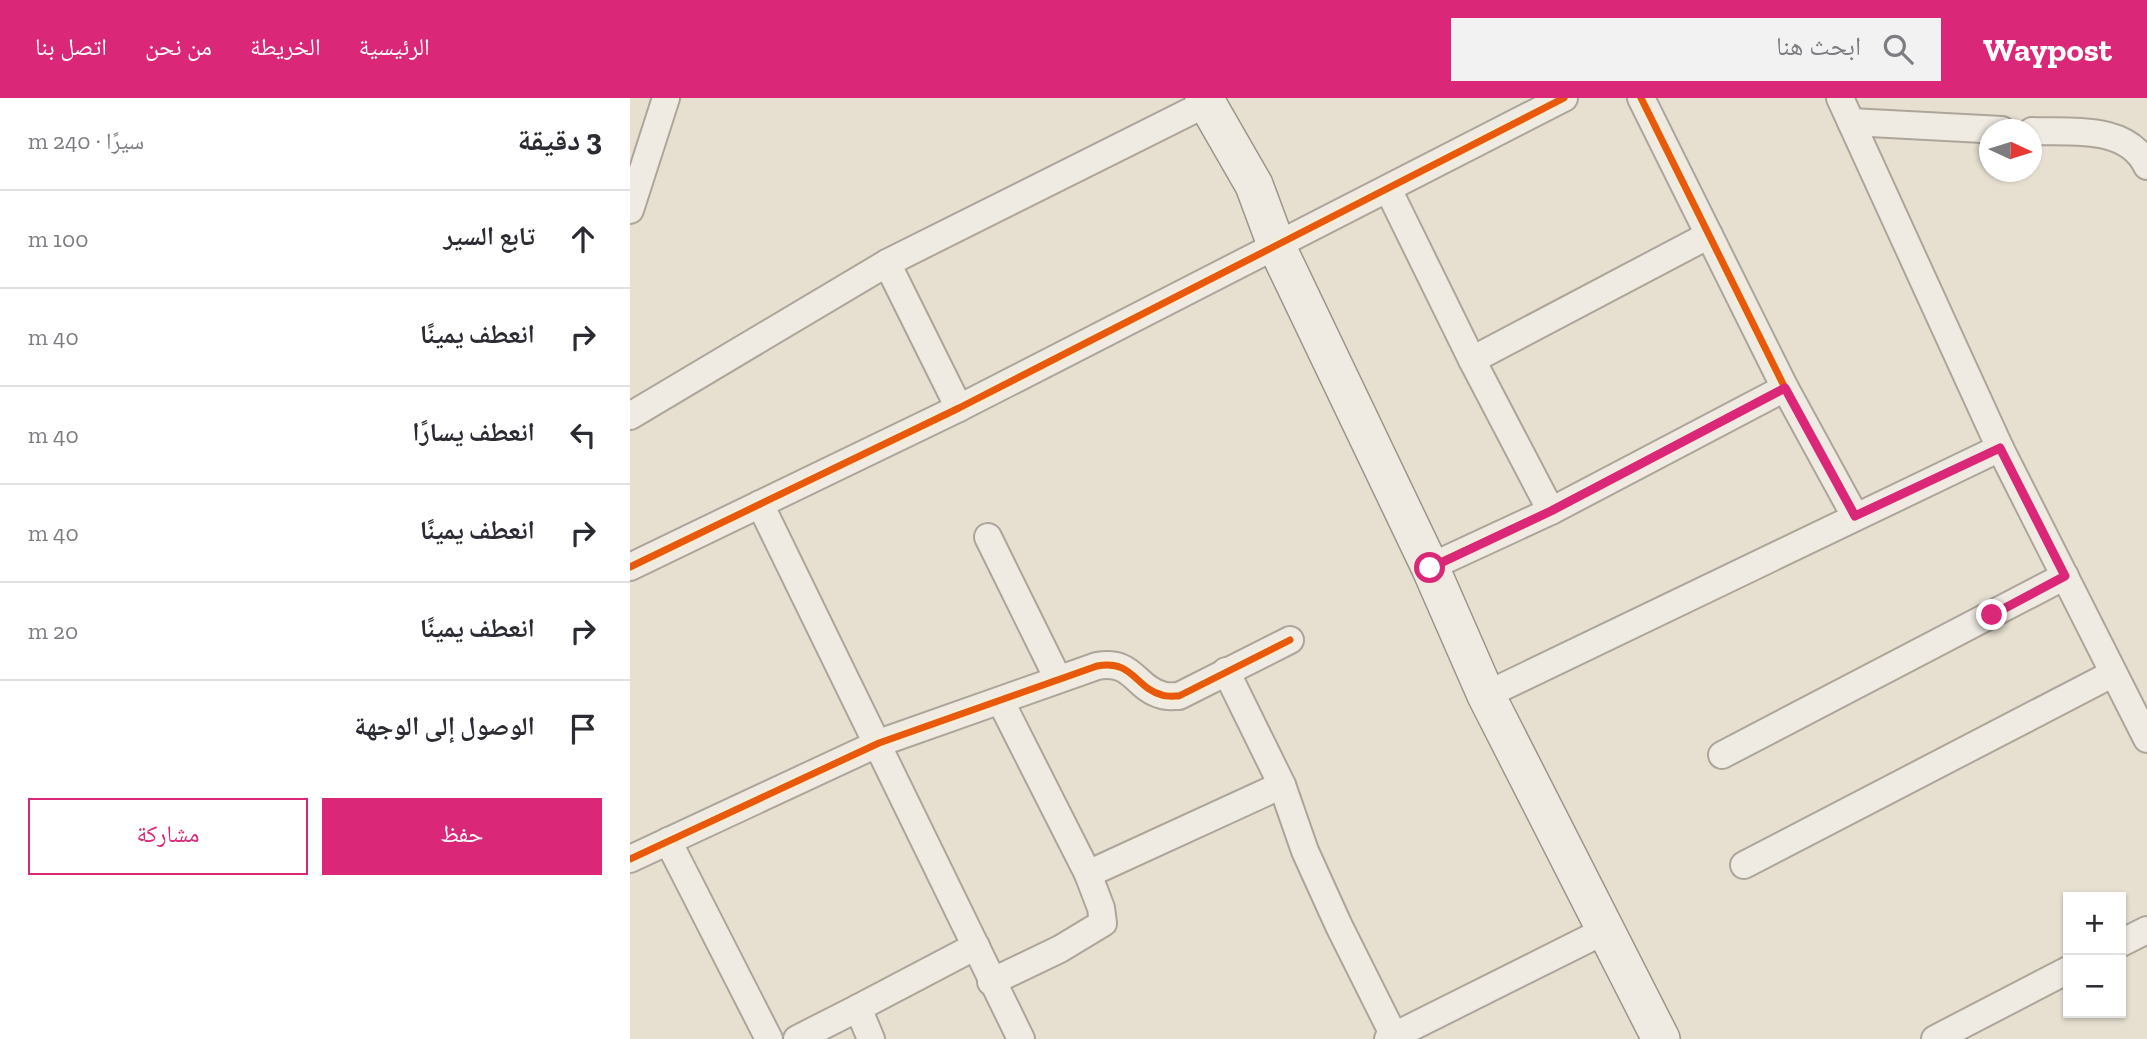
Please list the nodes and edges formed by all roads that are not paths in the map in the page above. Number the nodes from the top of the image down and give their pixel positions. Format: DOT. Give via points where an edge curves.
graph roads {
  1 [pos="666,98"];
  2 [pos="1564,98"];
  3 [pos="1641,98"];
  4 [pos="1840,98"];
  5 [pos="1206,100"];
  6 [pos="1531,106"];
  7 [pos="1851,122"];
  8 [pos="1979,129"];
  9 [pos="2042,132"];
  10 [pos="2147,166"];
  11 [pos="1389,191"];
  12 [pos="630,210"];
  13 [pos="1709,235"];
  14 [pos="1278,247"];
  15 [pos="887,263"];
  16 [pos="1472,360"];
  17 [pos="1785,388"];
  18 [pos="959,408"];
  19 [pos="630,416"];
  20 [pos="2000,448"];
  21 [pos="760,504"];
  22 [pos="1551,511"];
  23 [pos="1855,516"];
  24 [pos="988,537"];
  25 [pos="630,567"];
  26 [pos="1430,568"];
  27 [pos="2065,576"];
  28 [pos="1290,640"];
  29 [pos="1226,671"];
  30 [pos="2112,674"];
  31 [pos="1058,679"];
  32 [pos="1486,695"];
  33 [pos="1001,702"];
  34 [pos="2147,739"];
  35 [pos="879,743"];
  36 [pos="1722,755"];
  37 [pos="1282,785"];
  38 [pos="668,841"];
  39 [pos="630,859"];
  40 [pos="1744,865"];
  41 [pos="1088,874"];
  42 [pos="1606,930"];
  43 [pos="2147,930"];
  44 [pos="2126,940"];
  45 [pos="976,946"];
  46 [pos="2063,973"];
  47 [pos="991,982"];
  48 [pos="858,1008"];
  49 [pos="1391,1037"];
  50 [pos="769,1039"];
  51 [pos="797,1039"];
  52 [pos="871,1039"];
  53 [pos="1021,1039"];
  54 [pos="1661,1039"];
  55 [pos="1935,1039"];
  1 -- 12 [label="street"];
  2 -- 6 [label="street"];
  3 -- 13 [label="street"];
  4 -- 7 [label="street"];
  5 -- 14 [label="main road" via="1254,185"];
  5 -- 15 [label="street"];
  6 -- 11 [label="street"];
  7 -- 8 [label="street"];
  7 -- 20 [label="street"];
  9 -- 10 [label="street" via="2108,135 2129,144"];
  11 -- 14 [label="street"];
  11 -- 16 [label="street"];
  13 -- 16 [label="street"];
  13 -- 17 [label="street"];
  14 -- 18 [label="street"];
  14 -- 26 [label="main road"];
  15 -- 18 [label="street"];
  15 -- 19 [label="street"];
  16 -- 22 [label="street"];
  17 -- 22 [label="street"];
  17 -- 23 [label="street"];
  18 -- 21 [label="street"];
  20 -- 23 [label="street"];
  20 -- 27 [label="street"];
  21 -- 25 [label="street"];
  21 -- 35 [label="street"];
  22 -- 26 [label="street"];
  23 -- 32 [label="street"];
  24 -- 31 [label="street"];
  26 -- 32 [label="main road"];
  27 -- 30 [label="street"];
  27 -- 36 [label="street"];
  28 -- 29 [label="street"];
  29 -- 31 [label="street" via="1179,696 1160,695 1111,663"];
  29 -- 37 [label="street"];
  30 -- 34 [label="street"];
  30 -- 40 [label="street"];
  31 -- 33 [label="street"];
  32 -- 42 [label="main road"];
  33 -- 35 [label="street"];
  33 -- 41 [label="street"];
  35 -- 38 [label="street"];
  35 -- 45 [label="street"];
  37 -- 41 [label="street"];
  37 -- 49 [label="street" via="1305,850"];
  38 -- 39 [label="street"];
  38 -- 50 [label="street"];
  41 -- 47 [label="street" via="1103,923"];
  42 -- 49 [label="street"];
  42 -- 54 [label="main road"];
  43 -- 44 [label="street"];
  45 -- 47 [label="street"];
  45 -- 48 [label="street"];
  46 -- 55 [label="street"];
  47 -- 53 [label="street"];
  48 -- 51 [label="street"];
  48 -- 52 [label="street"];
}
